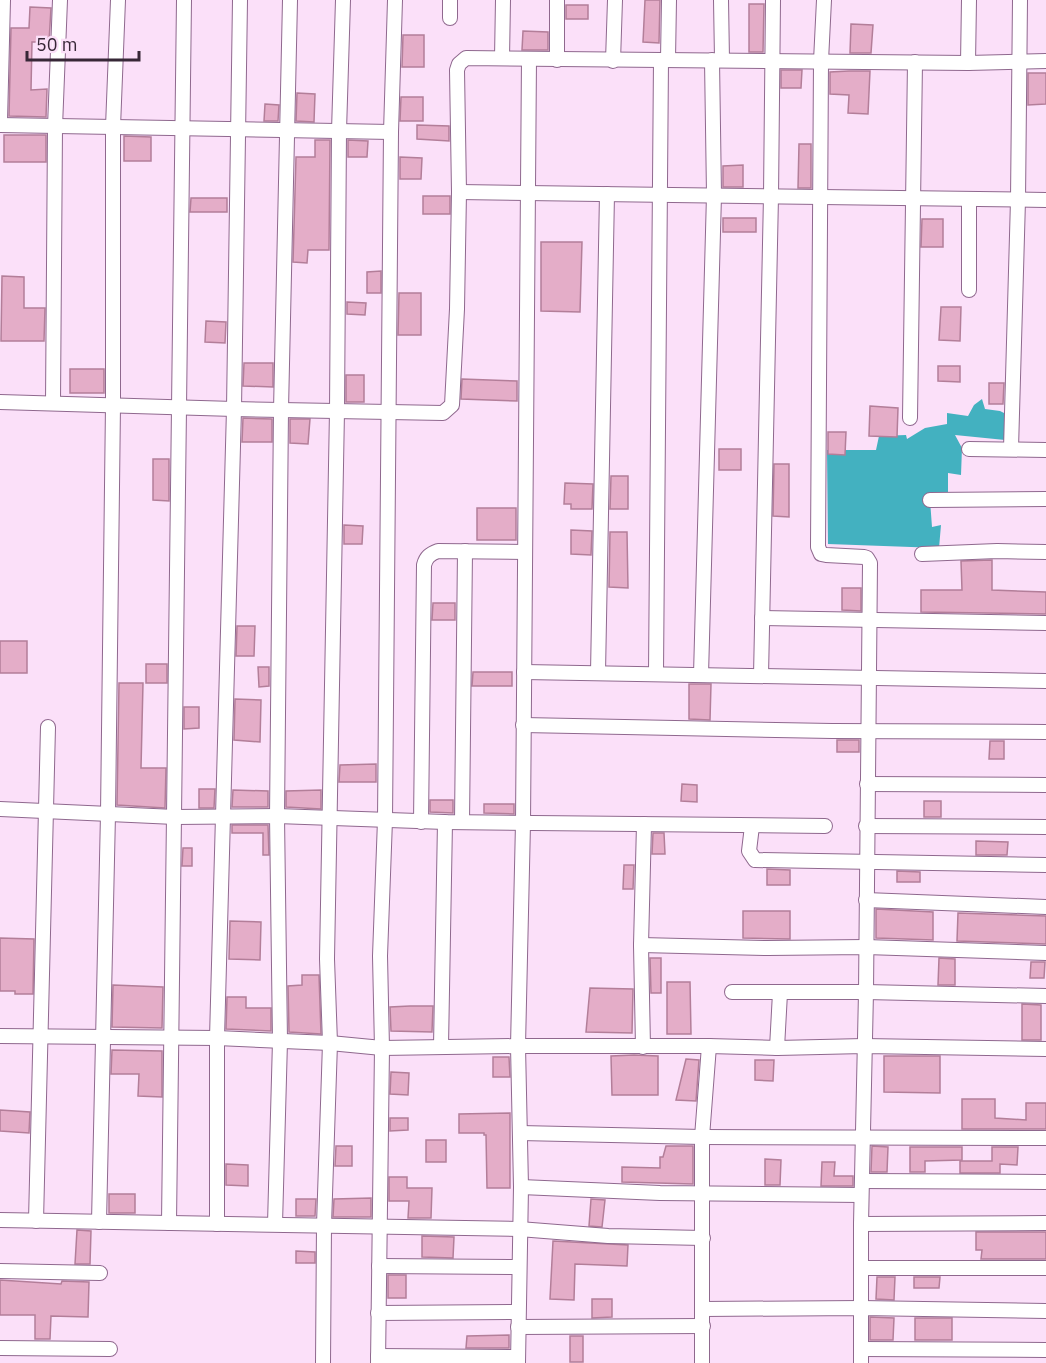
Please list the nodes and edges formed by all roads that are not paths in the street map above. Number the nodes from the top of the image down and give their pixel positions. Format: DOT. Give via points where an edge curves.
graph roads {
  1 [pos="3,0"];
  2 [pos="60,0"];
  3 [pos="118,0"];
  4 [pos="184,0"];
  5 [pos="240,0"];
  6 [pos="290,0"];
  7 [pos="343,0"];
  8 [pos="395,0"];
  9 [pos="450,0"];
  10 [pos="503,0"];
  11 [pos="558,0"];
  12 [pos="615,0"];
  13 [pos="669,0"];
  14 [pos="721,0"];
  15 [pos="773,0"];
  16 [pos="824,0"];
  17 [pos="969,0"];
  18 [pos="1020,0"];
  19 [pos="450,18"];
  20 [pos="502,58"];
  21 [pos="530,59"];
  22 [pos="664,59"];
  23 [pos="717,59"];
  24 [pos="557,60"];
  25 [pos="772,60"];
  26 [pos="613,61"];
  27 [pos="821,61"];
  28 [pos="1019,61"];
  29 [pos="915,62"];
  30 [pos="1046,62"];
  31 [pos="968,63"];
  32 [pos="0,123"];
  33 [pos="55,127"];
  34 [pos="113,127"];
  35 [pos="183,128"];
  36 [pos="239,129"];
  37 [pos="289,130"];
  38 [pos="339,131"];
  39 [pos="391,132"];
  40 [pos="459,192"];
  41 [pos="528,193"];
  42 [pos="607,194"];
  43 [pos="660,195"];
  44 [pos="714,195"];
  45 [pos="771,196"];
  46 [pos="821,197"];
  47 [pos="912,198"];
  48 [pos="969,199"];
  49 [pos="1018,200"];
  50 [pos="1046,200"];
  51 [pos="969,290"];
  52 [pos="0,402"];
  53 [pos="53,403"];
  54 [pos="113,405"];
  55 [pos="180,407"];
  56 [pos="234,409"];
  57 [pos="281,410"];
  58 [pos="337,411"];
  59 [pos="388,411"];
  60 [pos="909,418"];
  61 [pos="969,448"];
  62 [pos="1011,449"];
  63 [pos="1046,450"];
  64 [pos="930,500"];
  65 [pos="1046,500"];
  66 [pos="465,551"];
  67 [pos="525,552"];
  68 [pos="1046,552"];
  69 [pos="922,554"];
  70 [pos="762,618"];
  71 [pos="869,620"];
  72 [pos="1046,623"];
  73 [pos="524,672"];
  74 [pos="598,673"];
  75 [pos="656,673"];
  76 [pos="701,675"];
  77 [pos="761,676"];
  78 [pos="867,678"];
  79 [pos="1046,681"];
  80 [pos="523,725"];
  81 [pos="48,727"];
  82 [pos="868,731"];
  83 [pos="1046,732"];
  84 [pos="867,784"];
  85 [pos="1046,785"];
  86 [pos="0,809"];
  87 [pos="46,810"];
  88 [pos="108,814"];
  89 [pos="224,816"];
  90 [pos="277,816"];
  91 [pos="175,817"];
  92 [pos="330,818"];
  93 [pos="384,820"];
  94 [pos="421,822"];
  95 [pos="445,822"];
  96 [pos="462,822"];
  97 [pos="523,823"];
  98 [pos="644,824"];
  99 [pos="752,826"];
  100 [pos="825,826"];
  101 [pos="866,826"];
  102 [pos="1046,827"];
  103 [pos="866,862"];
  104 [pos="1046,865"];
  105 [pos="866,900"];
  106 [pos="1046,907"];
  107 [pos="641,945"];
  108 [pos="866,947"];
  109 [pos="1046,953"];
  110 [pos="732,992"];
  111 [pos="866,992"];
  112 [pos="780,993"];
  113 [pos="1046,996"];
  114 [pos="0,1036"];
  115 [pos="39,1037"];
  116 [pos="104,1037"];
  117 [pos="171,1037"];
  118 [pos="217,1038"];
  119 [pos="280,1041"];
  120 [pos="330,1043"];
  121 [pos="441,1046"];
  122 [pos="518,1046"];
  123 [pos="709,1046"];
  124 [pos="864,1046"];
  125 [pos="643,1047"];
  126 [pos="382,1048"];
  127 [pos="777,1048"];
  128 [pos="1046,1049"];
  129 [pos="520,1133"];
  130 [pos="702,1137"];
  131 [pos="863,1137"];
  132 [pos="1046,1138"];
  133 [pos="1046,1182"];
  134 [pos="521,1187"];
  135 [pos="861,1188"];
  136 [pos="703,1193"];
  137 [pos="0,1220"];
  138 [pos="36,1221"];
  139 [pos="99,1222"];
  140 [pos="1046,1222"];
  141 [pos="169,1223"];
  142 [pos="217,1224"];
  143 [pos="275,1224"];
  144 [pos="861,1224"];
  145 [pos="324,1225"];
  146 [pos="380,1226"];
  147 [pos="519,1229"];
  148 [pos="703,1238"];
  149 [pos="379,1266"];
  150 [pos="519,1268"];
  151 [pos="861,1268"];
  152 [pos="1046,1268"];
  153 [pos="0,1271"];
  154 [pos="100,1273"];
  155 [pos="861,1308"];
  156 [pos="703,1309"];
  157 [pos="1046,1311"];
  158 [pos="378,1312"];
  159 [pos="518,1312"];
  160 [pos="518,1326"];
  161 [pos="703,1326"];
  162 [pos="0,1348"];
  163 [pos="110,1349"];
  164 [pos="1046,1350"];
  165 [pos="861,1356"];
  166 [pos="378,1360"];
  167 [pos="518,1360"];
  168 [pos="323,1363"];
  169 [pos="702,1363"];
  1 -- 32 [label="street"];
  2 -- 33 [label="street"];
  3 -- 34 [label="street"];
  4 -- 35 [label="street"];
  5 -- 36 [label="street"];
  6 -- 37 [label="street"];
  7 -- 38 [label="street"];
  8 -- 39 [label="street"];
  9 -- 19 [label="street"];
  10 -- 20 [label="street"];
  11 -- 24 [label="street"];
  12 -- 26 [label="street"];
  13 -- 22 [label="street"];
  14 -- 23 [label="street"];
  15 -- 25 [label="street"];
  16 -- 27 [label="street"];
  17 -- 31 [label="street"];
  18 -- 28 [label="street"];
  20 -- 21 [label="street"];
  20 -- 40 [label="street" via="466,58 459,64"];
  21 -- 24 [label="street"];
  21 -- 41 [label="street"];
  22 -- 23 [label="street"];
  22 -- 26 [label="street"];
  22 -- 43 [label="street"];
  23 -- 25 [label="street"];
  23 -- 44 [label="street"];
  24 -- 26 [label="street"];
  25 -- 27 [label="street"];
  25 -- 45 [label="street"];
  27 -- 29 [label="street"];
  27 -- 46 [label="street"];
  28 -- 30 [label="street"];
  28 -- 31 [label="street"];
  28 -- 49 [label="street"];
  29 -- 31 [label="street"];
  29 -- 47 [label="street"];
  32 -- 33 [label="street"];
  33 -- 34 [label="street"];
  33 -- 53 [label="street"];
  34 -- 35 [label="street"];
  34 -- 54 [label="street"];
  35 -- 36 [label="street"];
  35 -- 55 [label="street"];
  36 -- 37 [label="street"];
  36 -- 56 [label="street"];
  37 -- 38 [label="street"];
  37 -- 57 [label="street"];
  38 -- 39 [label="street"];
  38 -- 58 [label="street"];
  39 -- 59 [label="street"];
  40 -- 41 [label="street"];
  40 -- 59 [label="street" via="452,405 443,413"];
  41 -- 42 [label="street"];
  41 -- 67 [label="street"];
  42 -- 43 [label="street"];
  42 -- 74 [label="street"];
  43 -- 44 [label="street"];
  43 -- 75 [label="street"];
  44 -- 45 [label="street"];
  44 -- 76 [label="street"];
  45 -- 46 [label="street"];
  45 -- 70 [label="street"];
  46 -- 47 [label="street"];
  46 -- 71 [label="street" via="818,547 821,554 869,560"];
  47 -- 48 [label="street"];
  47 -- 60 [label="street"];
  48 -- 49 [label="street"];
  48 -- 51 [label="street"];
  49 -- 50 [label="street"];
  49 -- 62 [label="street"];
  52 -- 53 [label="street"];
  53 -- 54 [label="street"];
  54 -- 55 [label="street"];
  54 -- 88 [label="street"];
  55 -- 56 [label="street"];
  55 -- 91 [label="street"];
  56 -- 57 [label="street"];
  56 -- 89 [label="street"];
  57 -- 58 [label="street"];
  57 -- 90 [label="street"];
  58 -- 59 [label="street"];
  58 -- 92 [label="street"];
  59 -- 93 [label="street"];
  61 -- 62 [label="street"];
  62 -- 63 [label="street"];
  64 -- 65 [label="street"];
  66 -- 67 [label="street"];
  66 -- 94 [label="street" via="438,551 430,554 424,565"];
  66 -- 96 [label="street"];
  67 -- 73 [label="street"];
  68 -- 69 [label="street"];
  70 -- 71 [label="street"];
  70 -- 77 [label="street"];
  71 -- 72 [label="street"];
  71 -- 78 [label="street"];
  73 -- 74 [label="street"];
  73 -- 80 [label="street"];
  74 -- 75 [label="street"];
  75 -- 76 [label="street"];
  76 -- 77 [label="street"];
  77 -- 78 [label="street"];
  78 -- 79 [label="street"];
  78 -- 82 [label="street"];
  80 -- 82 [label="street"];
  80 -- 97 [label="street"];
  81 -- 87 [label="street"];
  82 -- 83 [label="street"];
  82 -- 84 [label="street"];
  84 -- 85 [label="street"];
  84 -- 101 [label="street"];
  86 -- 87 [label="street"];
  87 -- 88 [label="street"];
  87 -- 115 [label="street"];
  88 -- 91 [label="street"];
  88 -- 116 [label="street"];
  89 -- 90 [label="street"];
  89 -- 91 [label="street"];
  89 -- 118 [label="street"];
  90 -- 92 [label="street"];
  90 -- 119 [label="street"];
  91 -- 117 [label="street"];
  92 -- 93 [label="street"];
  92 -- 120 [label="street"];
  93 -- 94 [label="street"];
  93 -- 126 [label="street"];
  94 -- 95 [label="street"];
  95 -- 96 [label="street"];
  95 -- 121 [label="street"];
  96 -- 97 [label="street"];
  97 -- 98 [label="street"];
  97 -- 122 [label="street"];
  98 -- 99 [label="street"];
  98 -- 107 [label="street"];
  99 -- 100 [label="street"];
  99 -- 103 [label="street" via="749,851 755,860"];
  101 -- 102 [label="street"];
  101 -- 103 [label="street"];
  103 -- 104 [label="street"];
  103 -- 105 [label="street"];
  105 -- 106 [label="street"];
  105 -- 108 [label="street"];
  107 -- 108 [label="street"];
  107 -- 125 [label="street"];
  108 -- 109 [label="street"];
  108 -- 111 [label="street"];
  110 -- 112 [label="street"];
  111 -- 112 [label="street"];
  111 -- 113 [label="street"];
  111 -- 124 [label="street"];
  112 -- 127 [label="street"];
  114 -- 115 [label="street"];
  115 -- 116 [label="street"];
  115 -- 138 [label="street"];
  116 -- 117 [label="street"];
  116 -- 139 [label="street"];
  117 -- 118 [label="street"];
  117 -- 141 [label="street"];
  118 -- 119 [label="street"];
  118 -- 142 [label="street"];
  119 -- 120 [label="street"];
  119 -- 143 [label="street"];
  120 -- 126 [label="street"];
  120 -- 145 [label="street"];
  121 -- 122 [label="street"];
  121 -- 126 [label="street"];
  122 -- 125 [label="street"];
  122 -- 129 [label="street"];
  123 -- 125 [label="street"];
  123 -- 127 [label="street"];
  123 -- 130 [label="street"];
  124 -- 127 [label="street"];
  124 -- 128 [label="street"];
  124 -- 131 [label="street"];
  126 -- 146 [label="street"];
  129 -- 130 [label="street"];
  129 -- 134 [label="street"];
  130 -- 131 [label="street"];
  130 -- 136 [label="street"];
  131 -- 132 [label="street"];
  131 -- 135 [label="street"];
  133 -- 135 [label="street"];
  134 -- 136 [label="street"];
  134 -- 147 [label="street"];
  135 -- 136 [label="street"];
  135 -- 144 [label="street"];
  136 -- 148 [label="street"];
  137 -- 138 [label="street"];
  138 -- 139 [label="street"];
  139 -- 141 [label="street"];
  140 -- 144 [label="street"];
  141 -- 142 [label="street"];
  142 -- 143 [label="street"];
  143 -- 145 [label="street"];
  144 -- 151 [label="street"];
  145 -- 146 [label="street"];
  145 -- 168 [label="street"];
  146 -- 147 [label="street"];
  146 -- 149 [label="street"];
  147 -- 148 [label="street"];
  147 -- 150 [label="street"];
  148 -- 156 [label="street"];
  149 -- 150 [label="street"];
  149 -- 158 [label="street"];
  150 -- 159 [label="street"];
  151 -- 152 [label="street"];
  151 -- 155 [label="street"];
  153 -- 154 [label="street"];
  155 -- 156 [label="street"];
  155 -- 157 [label="street"];
  155 -- 165 [label="street"];
  156 -- 161 [label="street"];
  158 -- 159 [label="street"];
  158 -- 166 [label="street"];
  159 -- 160 [label="street"];
  160 -- 161 [label="street"];
  160 -- 167 [label="street"];
  161 -- 169 [label="street"];
  162 -- 163 [label="street"];
  164 -- 165 [label="street"];
  166 -- 167 [label="street"];
}
